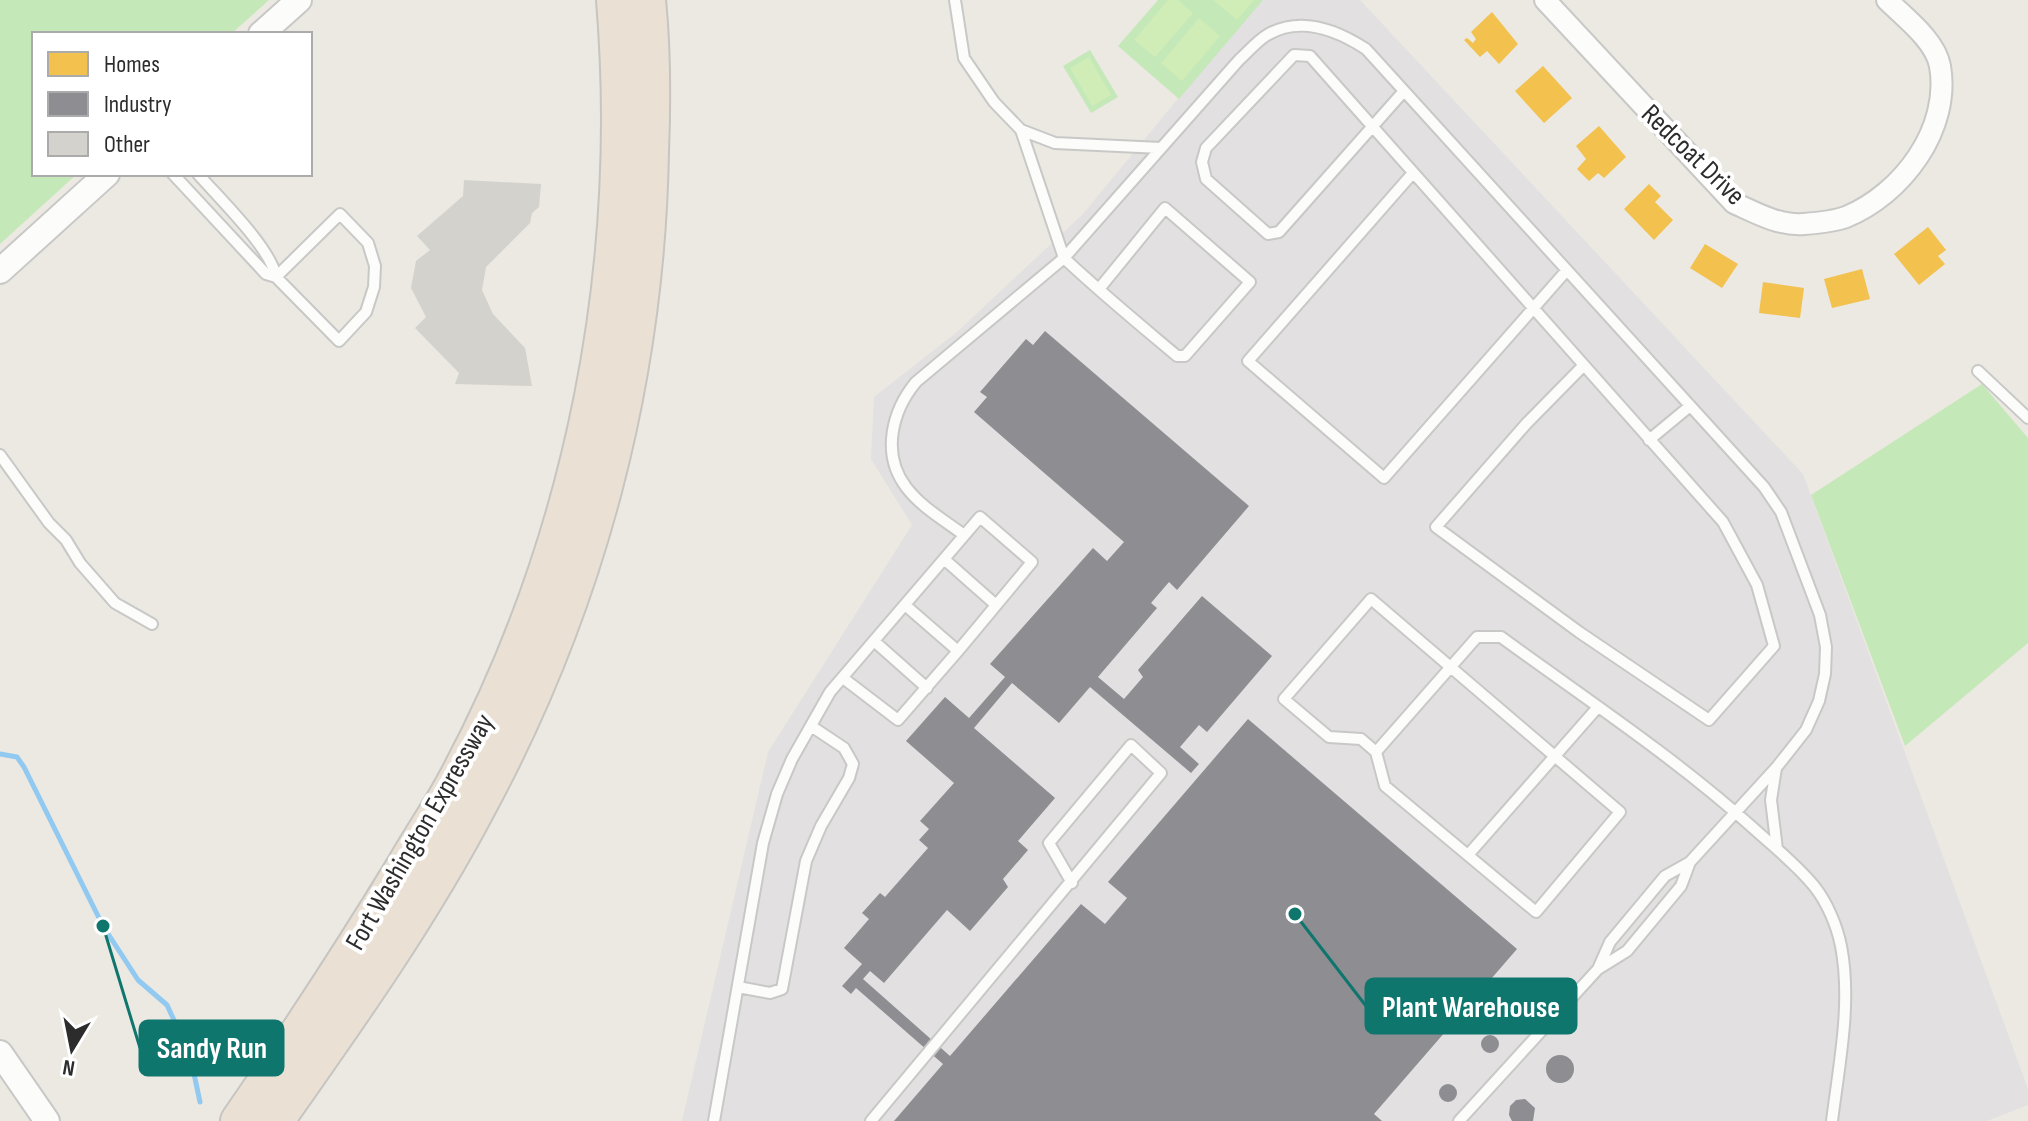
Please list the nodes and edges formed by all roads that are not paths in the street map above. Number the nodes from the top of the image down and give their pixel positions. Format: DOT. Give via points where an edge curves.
graph roads {
  1 [pos="299,0"];
  2 [pos="615,0"];
  3 [pos="647,0"];
  4 [pos="955,0"];
  5 [pos="1545,0"];
  6 [pos="1887,0"];
  7 [pos="263,32"];
  8 [pos="1404,91"];
  9 [pos="1371,126"];
  10 [pos="1021,130"];
  11 [pos="1161,148"];
  12 [pos="1412,174"];
  13 [pos="105,176"];
  14 [pos="175,176"];
  15 [pos="200,176"];
  16 [pos="246,229"];
  17 [pos="234,240"];
  18 [pos="1064,258"];
  19 [pos="1567,270"];
  20 [pos="0,271"];
  21 [pos="276,277"];
  22 [pos="1099,289"];
  23 [pos="1533,307"];
  24 [pos="1584,365"];
  25 [pos="1978,371"];
  26 [pos="1690,406"];
  27 [pos="2028,418"];
  28 [pos="1649,440"];
  29 [pos="0,455"];
  30 [pos="964,535"];
  31 [pos="944,559"];
  32 [pos="905,605"];
  33 [pos="996,605"];
  34 [pos="152,624"];
  35 [pos="874,641"];
  36 [pos="958,651"];
  37 [pos="1451,668"];
  38 [pos="843,678"];
  39 [pos="927,688"];
  40 [pos="1598,707"];
  41 [pos="811,726"];
  42 [pos="1376,752"];
  43 [pos="1555,757"];
  44 [pos="1776,768"];
  45 [pos="1735,811"];
  46 [pos="1777,849"];
  47 [pos="1468,855"];
  48 [pos="1690,862"];
  49 [pos="1072,883"];
  50 [pos="1598,969"];
  51 [pos="738,987"];
  52 [pos="0,1053"];
  53 [pos="47,1121"];
  54 [pos="239,1121"];
  55 [pos="275,1121"];
  56 [pos="714,1121"];
  57 [pos="871,1121"];
  58 [pos="1459,1121"];
  59 [pos="1832,1121"];
  1 -- 7 [label="street"];
  2 -- 54 [label="highway, Fort Washington Expressway" via="619,62 614,251 594,394 559,536 514,660 458,778 361,939"];
  3 -- 55 [label="highway, Fort Washington Expressway" via="651,120 643,280 613,455 573,589 533,693 479,805 429,891"];
  4 -- 10 [label="lane" via="964,58"];
  5 -- 6 [label="street, Redcoat Drive" via="1734,203 1770,220 1801,224 1845,218 1889,192 1918,160 1931,130 1941,101 1940,65 1931,45"];
  8 -- 9 [label="lane"];
  8 -- 11 [label="lane" via="1366,49 1343,34 1295,26 1267,35 1239,60"];
  8 -- 19 [label="lane"];
  9 -- 9 [label="lane" via="1310,56 1294,55 1206,148 1206,179 1268,234 1279,232"];
  9 -- 12 [label="lane"];
  10 -- 11 [label="lane" via="1055,143"];
  10 -- 18 [label="lane"];
  11 -- 18 [label="lane"];
  12 -- 23 [label="lane"];
  12 -- 23 [label="lane" via="1248,361 1384,478"];
  13 -- 20 [label="street"];
  14 -- 17 [label="lane"];
  15 -- 16 [label="lane"];
  16 -- 17 [label="lane"];
  16 -- 21 [label="lane" via="274,266"];
  17 -- 21 [label="lane" via="266,274"];
  18 -- 22 [label="lane"];
  18 -- 30 [label="lane" via="931,368 899,406 892,436 896,469 923,505"];
  19 -- 23 [label="lane"];
  19 -- 26 [label="lane"];
  21 -- 21 [label="lane" via="339,341 366,312 375,266 368,243 340,214"];
  22 -- 22 [label="lane" via="1177,356 1185,356 1250,282 1165,208"];
  23 -- 24 [label="lane"];
  24 -- 28 [label="lane"];
  24 -- 28 [label="lane" via="1436,527 1709,720 1774,646 1757,585 1723,522"];
  25 -- 27 [label="lane"];
  26 -- 28 [label="lane"];
  26 -- 44 [label="lane" via="1781,512 1820,615 1826,647 1819,701 1806,730"];
  29 -- 34 [label="lane" via="108,596"];
  30 -- 31 [label="lane"];
  30 -- 33 [label="lane" via="980,517 1032,562"];
  31 -- 32 [label="lane"];
  31 -- 33 [label="lane"];
  32 -- 35 [label="lane"];
  32 -- 36 [label="lane"];
  33 -- 36 [label="lane"];
  35 -- 38 [label="lane"];
  35 -- 39 [label="lane"];
  36 -- 39 [label="lane"];
  37 -- 40 [label="lane" via="1477,637 1501,637"];
  37 -- 42 [label="lane"];
  37 -- 42 [label="lane" via="1371,599 1284,699 1329,737 1361,739"];
  37 -- 43 [label="lane"];
  38 -- 39 [label="lane" via="898,720"];
  38 -- 41 [label="lane"];
  40 -- 43 [label="lane"];
  40 -- 45 [label="lane"];
  41 -- 51 [label="lane" via="768,821"];
  41 -- 51 [label="lane" via="844,748 853,764 806,861 782,989 770,993"];
  42 -- 47 [label="lane" via="1385,786"];
  43 -- 47 [label="lane"];
  43 -- 47 [label="lane" via="1620,812 1536,912"];
  44 -- 45 [label="lane"];
  44 -- 46 [label="lane" via="1771,800"];
  45 -- 46 [label="lane"];
  45 -- 48 [label="lane"];
  46 -- 59 [label="lane" via="1815,887 1840,944 1845,1009"];
  48 -- 50 [label="lane" via="1665,876 1610,942"];
  48 -- 50 [label="lane" via="1681,886 1627,951"];
  49 -- 49 [label="lane" via="1161,773 1131,745 1049,843"];
  49 -- 57 [label="lane"];
  50 -- 58 [label="lane"];
  51 -- 56 [label="lane"];
  52 -- 53 [label="street"];
}
